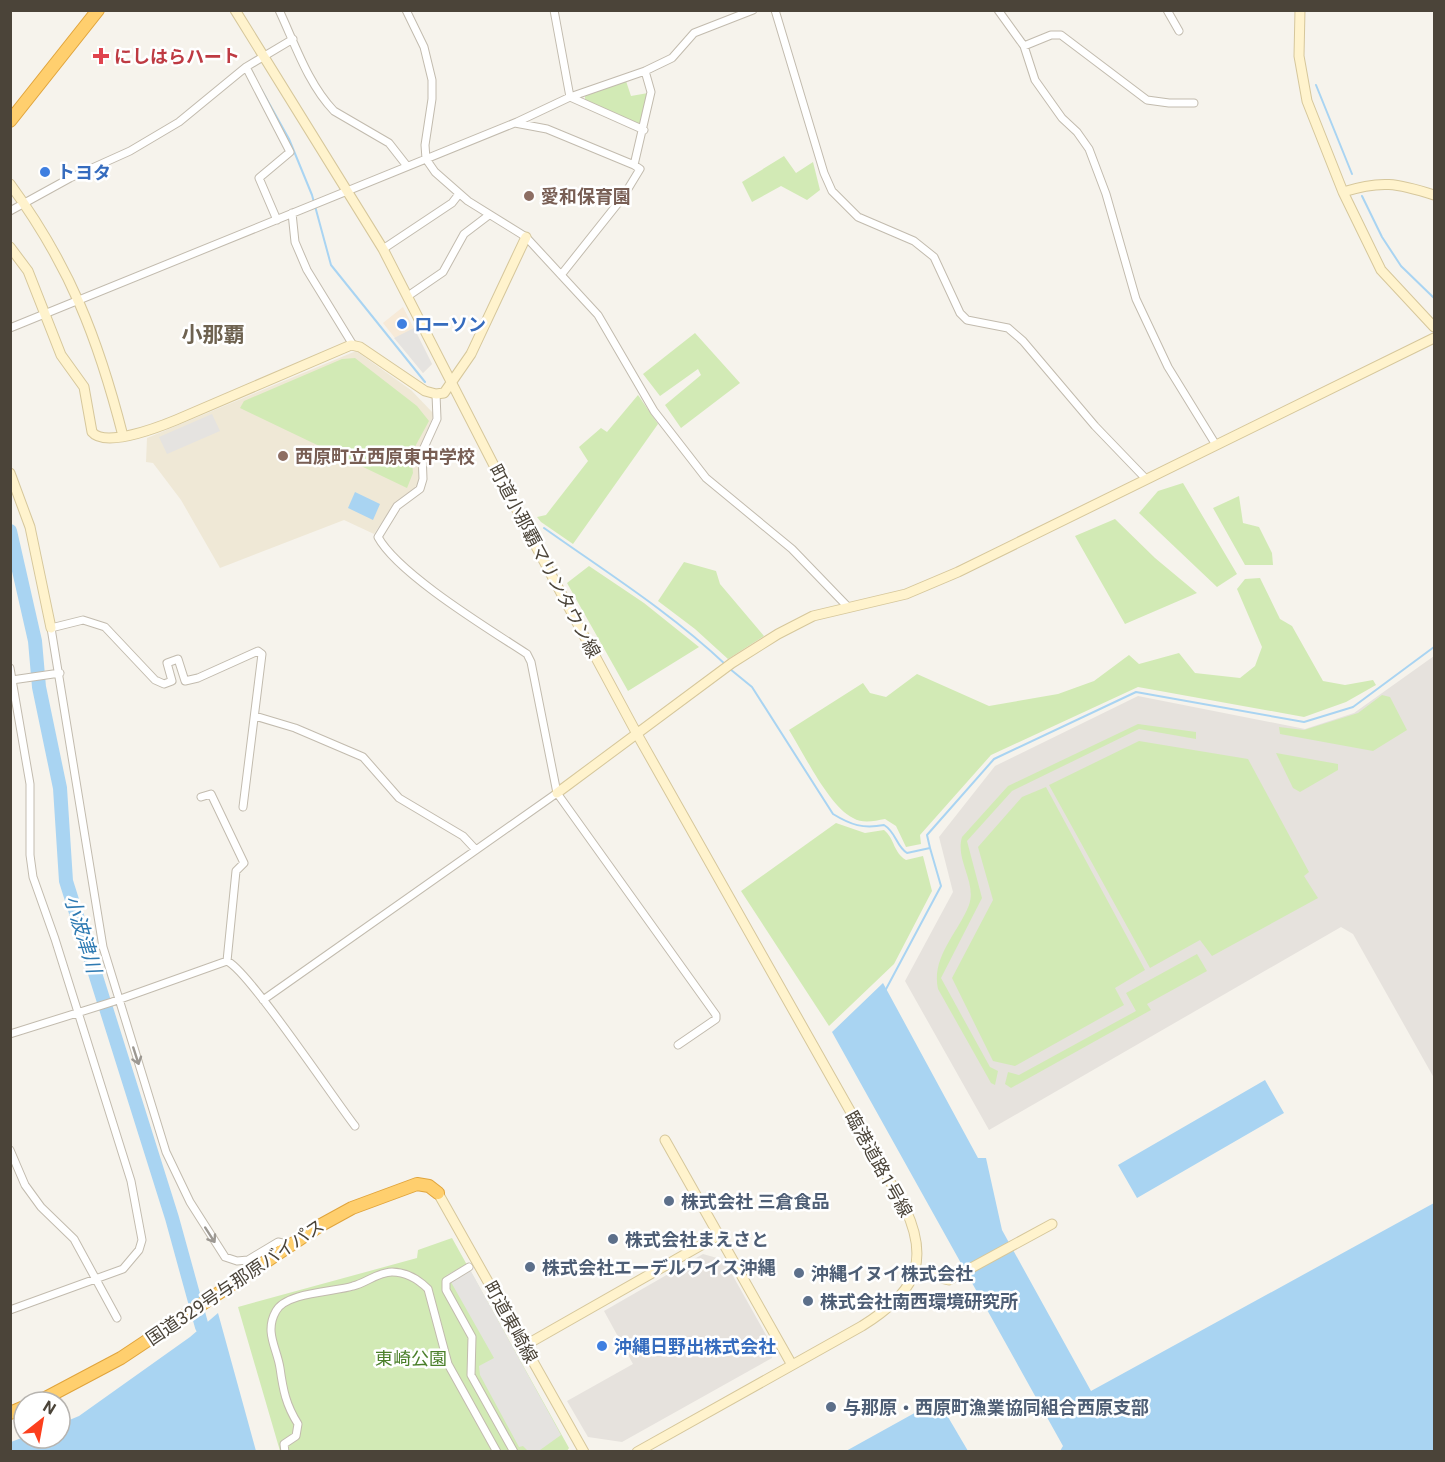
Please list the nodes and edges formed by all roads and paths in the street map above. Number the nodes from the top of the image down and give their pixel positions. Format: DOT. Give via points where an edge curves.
graph roads {
  1 [pos="98,10"];
  2 [pos="235,10"];
  3 [pos="279,10"];
  4 [pos="406,10"];
  5 [pos="554,10"];
  6 [pos="753,10"];
  7 [pos="775,10"];
  8 [pos="998,10"];
  9 [pos="1167,10"];
  10 [pos="1300,10"];
  11 [pos="741,12"];
  12 [pos="1179,31"];
  13 [pos="293,39"];
  14 [pos="1024,46"];
  15 [pos="264,56"];
  16 [pos="246,67"];
  17 [pos="645,71"];
  18 [pos="570,97"];
  19 [pos="1194,103"];
  20 [pos="10,121"];
  21 [pos="514,123"];
  22 [pos="644,130"];
  23 [pos="426,159"];
  24 [pos="634,165"];
  25 [pos="407,166"];
  26 [pos="10,184"];
  27 [pos="348,190"];
  28 [pos="1343,192"];
  29 [pos="459,194"];
  30 [pos="1434,195"];
  31 [pos="24,203"];
  32 [pos="10,211"];
  33 [pos="292,213"];
  34 [pos="489,215"];
  35 [pos="277,219"];
  36 [pos="526,237"];
  37 [pos="10,248"];
  38 [pos="383,249"];
  39 [pos="561,275"];
  40 [pos="408,296"];
  41 [pos="80,300"];
  42 [pos="44,314"];
  43 [pos="1434,327"];
  44 [pos="10,328"];
  45 [pos="1434,338"];
  46 [pos="354,345"];
  47 [pos="453,383"];
  48 [pos="436,394"];
  49 [pos="123,436"];
  50 [pos="1216,445"];
  51 [pos="10,473"];
  52 [pos="1146,479"];
  53 [pos="848,607"];
  54 [pos="51,628"];
  55 [pos="10,668"];
  56 [pos="56,673"];
  57 [pos="15,680"];
  58 [pos="255,716"];
  59 [pos="637,734"];
  60 [pos="557,793"];
  61 [pos="201,797"];
  62 [pos="243,807"];
  63 [pos="476,850"];
  64 [pos="764,957"];
  65 [pos="227,962"];
  66 [pos="264,1000"];
  67 [pos="115,1001"];
  68 [pos="77,1014"];
  69 [pos="10,1034"];
  70 [pos="678,1045"];
  71 [pos="355,1126"];
  72 [pos="665,1140"];
  73 [pos="10,1150"];
  74 [pos="438,1193"];
  75 [pos="1052,1224"];
  76 [pos="719,1235"];
  77 [pos="291,1245"];
  78 [pos="469,1267"];
  79 [pos="915,1272"];
  80 [pos="95,1281"];
  81 [pos="446,1290"];
  82 [pos="431,1295"];
  83 [pos="10,1310"];
  84 [pos="117,1318"];
  85 [pos="524,1346"];
  86 [pos="792,1365"];
  87 [pos="471,1375"];
  88 [pos="458,1383"];
  89 [pos="62,1390"];
  90 [pos="488,1404"];
  91 [pos="482,1425"];
  92 [pos="285,1452"];
  93 [pos="497,1452"];
  94 [pos="514,1452"];
  95 [pos="584,1452"];
  96 [pos="638,1452"];
  1 -- 20 [label="highway"];
  2 -- 15 [label="street, 町道小那覇マリンタウン線"];
  3 -- 13 [label="street"];
  4 -- 23 [label="street" via="424,47 432,80"];
  5 -- 18 [label="street"];
  6 -- 11 [label="street"];
  7 -- 52 [label="street" via="824,173 837,199 858,217 927,250 960,313 968,320 1008,328 1023,341"];
  8 -- 14 [label="street"];
  9 -- 12 [label="street"];
  10 -- 28 [label="street" via="1301,73 1310,110"];
  11 -- 17 [label="street" via="694,33 672,58"];
  13 -- 15 [label="street"];
  13 -- 25 [label="street" via="310,77 334,111 389,143"];
  14 -- 19 [label="street" via="1061,35 1148,100"];
  14 -- 50 [label="street" via="1035,80 1089,149 1141,310 1168,367"];
  15 -- 16 [label="street"];
  15 -- 27 [label="street, 町道小那覇マリンタウン線"];
  16 -- 31 [label="street" via="179,122 121,156"];
  16 -- 35 [label="street" via="290,152 259,178"];
  17 -- 18 [label="street"];
  17 -- 22 [label="street" via="651,92"];
  18 -- 21 [label="street"];
  18 -- 22 [label="street"];
  21 -- 23 [label="street"];
  21 -- 24 [label="street" via="547,129"];
  22 -- 24 [label="street"];
  23 -- 25 [label="street"];
  23 -- 29 [label="street"];
  24 -- 39 [label="street" via="640,169 623,197"];
  25 -- 27 [label="street"];
  26 -- 31 [label="street"];
  27 -- 33 [label="street"];
  27 -- 38 [label="street, 町道小那覇マリンタウン線"];
  28 -- 30 [label="street" via="1388,183"];
  28 -- 43 [label="street" via="1381,270"];
  29 -- 34 [label="street"];
  29 -- 38 [label="street" via="452,203"];
  31 -- 32 [label="street"];
  31 -- 41 [label="street"];
  33 -- 35 [label="street"];
  33 -- 46 [label="street" via="295,242 307,270"];
  34 -- 36 [label="street"];
  34 -- 40 [label="street" via="464,234 443,272"];
  35 -- 41 [label="street"];
  36 -- 39 [label="street"];
  36 -- 47 [label="street" via="471,354"];
  37 -- 42 [label="street" via="28,271"];
  38 -- 40 [label="street, 町道小那覇マリンタウン線"];
  39 -- 53 [label="street" via="598,315 654,411 706,477 792,549"];
  40 -- 47 [label="street, 町道小那覇マリンタウン線"];
  41 -- 42 [label="street"];
  41 -- 49 [label="street" via="103,360"];
  42 -- 44 [label="street"];
  42 -- 49 [label="street" via="61,355 84,387 92,432 108,439"];
  45 -- 50 [label="street"];
  46 -- 48 [label="street" via="425,391"];
  46 -- 49 [label="street" via="176,420"];
  47 -- 48 [label="street" via="444,393"];
  47 -- 59 [label="street, 町道小那覇マリンタウン線"];
  48 -- 60 [label="street" via="437,419 422,452 420,489 397,506 378,537 431,588 526,654 531,662"];
  50 -- 52 [label="street"];
  51 -- 54 [label="street" via="30,528"];
  52 -- 53 [label="street" via="914,591"];
  53 -- 59 [label="street" via="813,616 778,634"];
  54 -- 56 [label="street"];
  54 -- 58 [label="street" via="83,620 105,627 155,680 164,684 172,681 167,663 177,659 185,681 258,651 262,654"];
  55 -- 57 [label="street"];
  56 -- 57 [label="street"];
  56 -- 67 [label="street"];
  57 -- 68 [label="street" via="30,784 33,877"];
  58 -- 62 [label="street"];
  58 -- 63 [label="street" via="296,728 363,757 399,798 463,836"];
  59 -- 60 [label="street"];
  59 -- 64 [label="street, 町道小那覇マリンタウン線"];
  60 -- 63 [label="street"];
  60 -- 70 [label="street" via="716,1015 716,1019"];
  61 -- 65 [label="street" via="211,794 244,863 236,871"];
  63 -- 66 [label="street"];
  64 -- 79 [label="street, 臨港道路1号線" via="908,1213 917,1242"];
  65 -- 66 [label="street" via="236,966"];
  65 -- 67 [label="street"];
  66 -- 71 [label="street"];
  67 -- 68 [label="street"];
  67 -- 77 [label="street, one-way" via="173,1168 221,1252 231,1259 248,1260 279,1242"];
  68 -- 69 [label="street"];
  68 -- 80 [label="street" via="131,1181 142,1240 123,1269"];
  72 -- 76 [label="street"];
  73 -- 80 [label="street" via="33,1197 74,1239"];
  74 -- 77 [label="highway, 国道329号与那原バイパス" via="417,1184 385,1195 336,1216"];
  74 -- 85 [label="street, 町道東崎線"];
  75 -- 79 [label="street" via="949,1280"];
  76 -- 85 [label="street"];
  76 -- 86 [label="street"];
  77 -- 89 [label="highway, 国道329号与那原バイパス" via="180,1320"];
  78 -- 81 [label="street" via="446,1281"];
  79 -- 86 [label="street, 臨港道路1号線" via="908,1288 891,1307"];
  80 -- 83 [label="street"];
  80 -- 84 [label="street"];
  81 -- 82 [label="street"];
  81 -- 87 [label="street" via="472,1337"];
  82 -- 88 [label="street" via="448,1364"];
  82 -- 92 [label="street" via="417,1280 388,1272 355,1286 318,1291 280,1306 273,1319 271,1341 284,1398 298,1424 296,1436 284,1444"];
  85 -- 95 [label="street, 町道東崎線"];
  86 -- 96 [label="street, 臨港道路1号線"];
  87 -- 88 [label="street"];
  87 -- 90 [label="street"];
  88 -- 91 [label="street"];
  90 -- 91 [label="street"];
  90 -- 94 [label="street"];
  91 -- 93 [label="street"];
}
